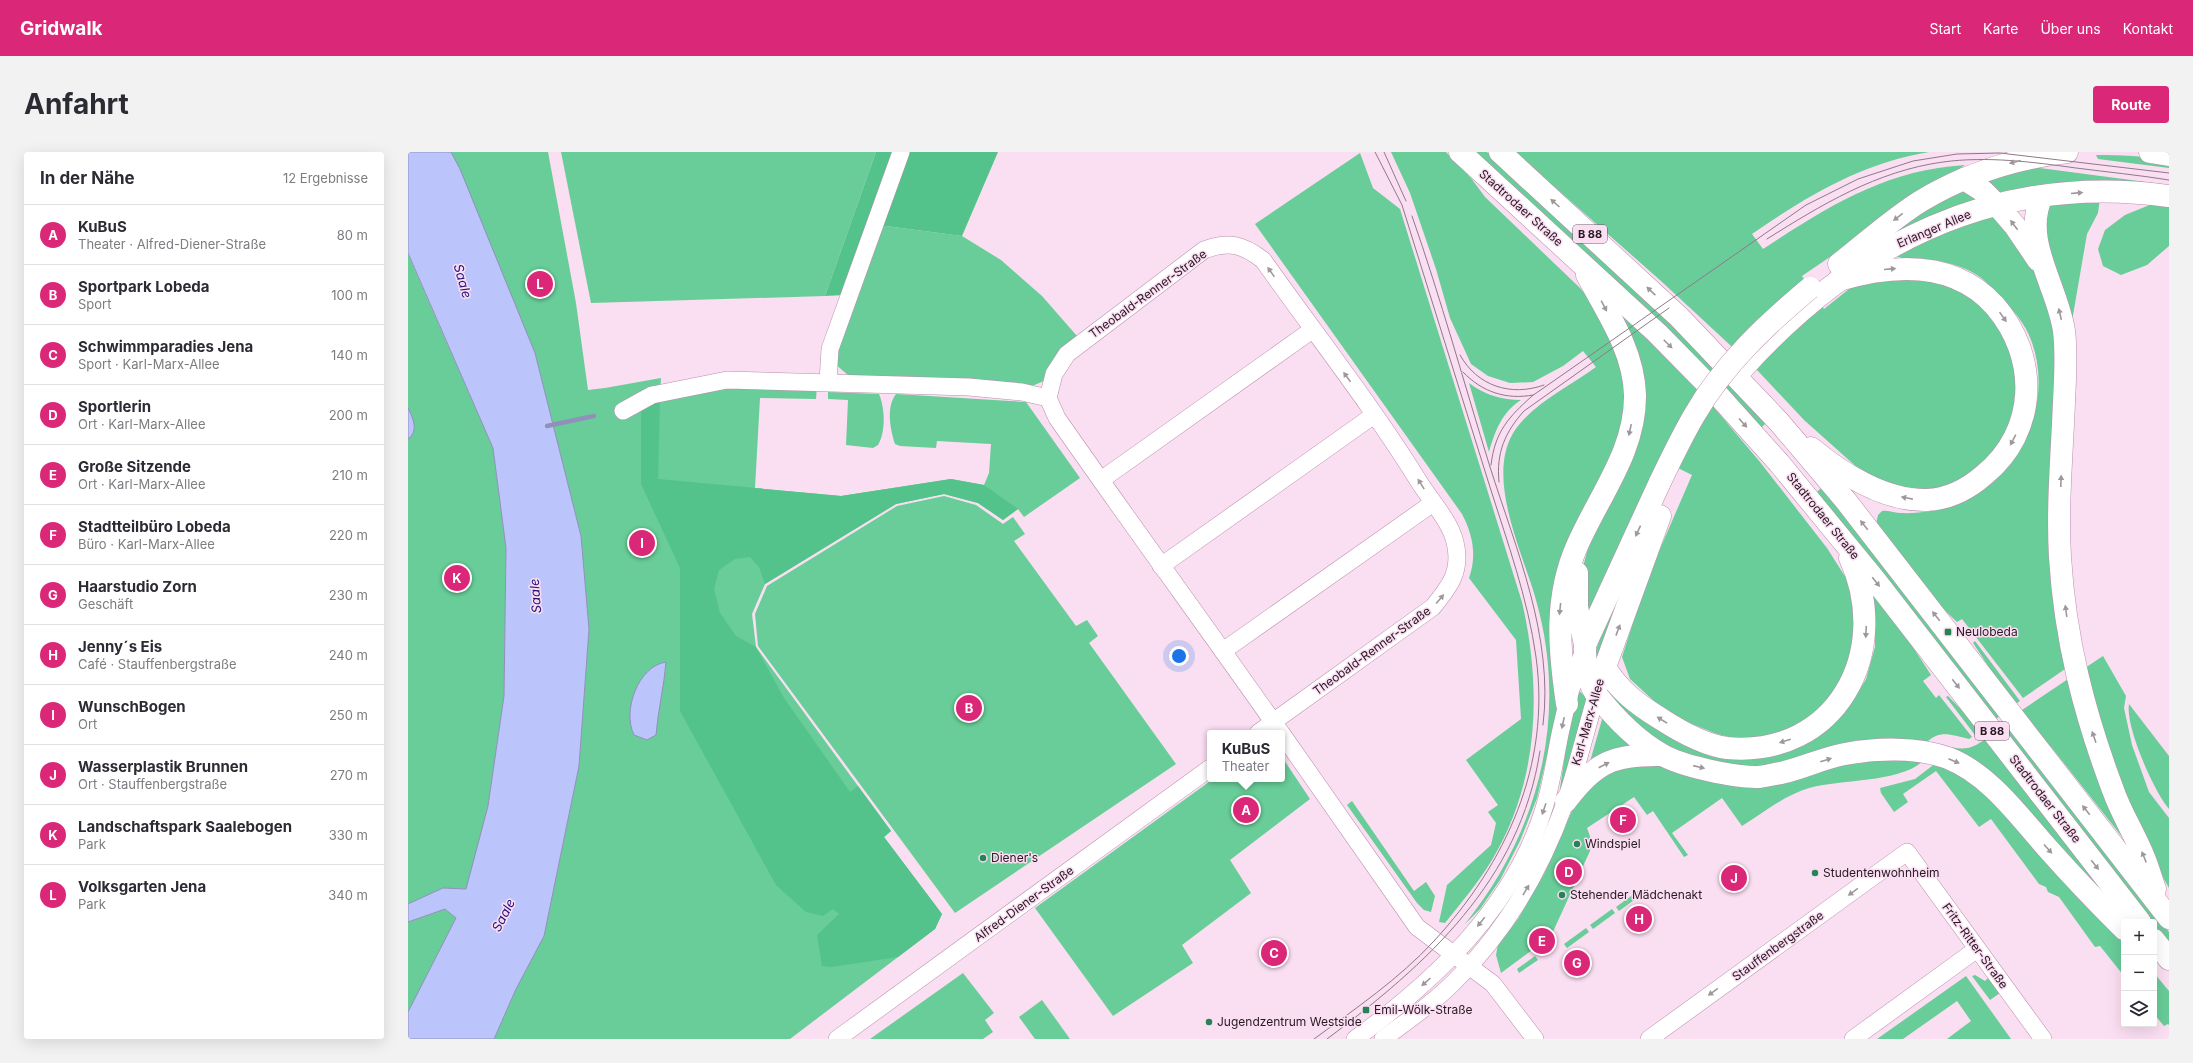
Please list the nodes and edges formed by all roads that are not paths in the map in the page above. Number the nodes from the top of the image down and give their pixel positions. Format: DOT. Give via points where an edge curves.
graph roads {
  1 [pos="901,152"];
  2 [pos="1460,152"];
  3 [pos="1500,152"];
  4 [pos="2067,152"];
  5 [pos="2150,152"];
  6 [pos="2169,155"];
  7 [pos="1964,179"];
  8 [pos="2042,196"];
  9 [pos="2169,196"];
  10 [pos="1997,205"];
  11 [pos="1579,260"];
  12 [pos="2044,269"];
  13 [pos="1839,280"];
  14 [pos="1813,293"];
  15 [pos="1312,330"];
  16 [pos="1742,370"];
  17 [pos="1720,378"];
  18 [pos="828,382"];
  19 [pos="1048,398"];
  20 [pos="623,411"];
  21 [pos="1374,415"];
  22 [pos="1779,422"];
  23 [pos="1101,480"];
  24 [pos="1666,485"];
  25 [pos="1432,503"];
  26 [pos="1590,520"];
  27 [pos="1842,541"];
  28 [pos="1161,566"];
  29 [pos="1585,645"];
  30 [pos="1223,652"];
  31 [pos="1605,666"];
  32 [pos="1596,694"];
  33 [pos="1566,704"];
  34 [pos="1279,730"];
  35 [pos="1285,739"];
  36 [pos="1662,755"];
  37 [pos="1207,770"];
  38 [pos="1566,801"];
  39 [pos="1907,852"];
  40 [pos="2165,913"];
  41 [pos="2138,919"];
  42 [pos="2121,926"];
  43 [pos="2157,944"];
  44 [pos="1977,949"];
  45 [pos="1454,955"];
  46 [pos="2157,958"];
  47 [pos="2169,959"];
  48 [pos="1469,966"];
  49 [pos="2169,967"];
  50 [pos="837,1039"];
  51 [pos="1355,1039"];
  52 [pos="1383,1039"];
  53 [pos="1535,1039"];
  54 [pos="1649,1039"];
  55 [pos="1853,1039"];
  56 [pos="2043,1039"];
  1 -- 18 [label="street" via="830,349"];
  2 -- 11 [label="main road, Stadtrodaer Straße / B 88"];
  22 -- 3 [label="main road, B 88, one-way" via="1679,317"];
  4 -- 7 [label="main road, Erlanger Allee, one-way" via="2016,161"];
  5 -- 6 [label="main road"];
  7 -- 10 [label="main road" via="1983,191"];
  7 -- 14 [label="main road, Erlanger Allee, one-way" via="1900,215"];
  8 -- 9 [label="main road, Erlanger Allee, one-way" via="2114,191"];
  8 -- 10 [label="main road, Erlanger Allee"];
  8 -- 12 [label="main road" via="2035,221"];
  12 -- 10 [label="main road, one-way" via="2015,226"];
  10 -- 13 [label="main road, Erlanger Allee" via="1955,218 1917,234 1870,258"];
  11 -- 26 [label="main road, one-way" via="1626,351 1635,394 1628,440"];
  11 -- 27 [label="main road, Stadtrodaer Straße / B 88, one-way" via="1717,394 1779,463"];
  40 -- 12 [label="main road, one-way" via="2144,856 2114,793 2100,756 2074,664 2060,556 2066,352 2061,315"];
  13 -- 14 [label="main road, Erlanger Allee"];
  13 -- 22 [label="main road, one-way" via="1867,271 1915,268 1945,273 1976,288 2001,314 2018,340 2026,372 2026,391 2020,426 2004,455 1978,481 1945,498 1927,500 1909,499 1888,493 1855,479"];
  14 -- 16 [label="main road, Erlanger Allee"];
  14 -- 17 [label="main road, Erlanger Allee, bridge" via="1762,330"];
  15 -- 19 [label="street, Theobald-Renner-Straße, one-way" via="1263,260 1251,250 1236,245 1220,245 1204,250 1067,354 1054,374"];
  21 -- 15 [label="street, Theobald-Renner-Straße, one-way"];
  15 -- 23 [label="street"];
  16 -- 24 [label="main road, Karl-Marx-Allee"];
  17 -- 24 [label="main road, Karl-Marx-Allee, bridge" via="1695,414"];
  18 -- 19 [label="street" via="969,387 1022,392"];
  18 -- 20 [label="street" via="720,381 652,394"];
  19 -- 23 [label="street" via="1057,418"];
  25 -- 21 [label="street, Theobald-Renner-Straße, one-way"];
  21 -- 28 [label="street"];
  40 -- 22 [label="main road, B 88, one-way" via="1846,501"];
  23 -- 28 [label="street"];
  24 -- 29 [label="main road, Karl-Marx-Allee, one-way"];
  31 -- 24 [label="main road, Karl-Marx-Allee, one-way"];
  25 -- 30 [label="street"];
  34 -- 25 [label="street, Theobald-Renner-Straße, one-way" via="1433,607 1449,588 1457,570 1455,542"];
  26 -- 29 [label="main road" via="1576,591 1578,621"];
  26 -- 33 [label="main road, one-way" via="1577,546 1562,596 1559,621 1560,650"];
  27 -- 31 [label="main road, one-way" via="1854,567 1864,607 1865,637 1861,658 1854,677 1832,710 1816,725 1792,739 1768,746 1748,748 1726,748 1706,743 1670,725 1633,700 1616,684"];
  27 -- 41 [label="main road, Stadtrodaer Straße / B 88, one-way"];
  28 -- 30 [label="street"];
  29 -- 32 [label="main road" via="1586,671"];
  29 -- 33 [label="street, Karl-Marx-Allee"];
  30 -- 34 [label="street"];
  31 -- 32 [label="street, Karl-Marx-Allee"];
  32 -- 36 [label="main road" via="1634,734"];
  32 -- 38 [label="street, Karl-Marx-Allee"];
  33 -- 45 [label="street, Karl-Marx-Allee, one-way" via="1545,806 1530,846 1501,897"];
  35 -- 45 [label="street" via="1417,927"];
  38 -- 36 [label="main road, one-way" via="1580,782 1604,764 1634,755"];
  36 -- 42 [label="main road, one-way" via="1711,770 1759,777 1852,753 1904,750 1947,758 1964,765 1986,781 2079,884"];
  37 -- 50 [label="street, Alfred-Diener-Straße"];
  48 -- 38 [label="street, Karl-Marx-Allee, one-way" via="1493,938 1529,884"];
  39 -- 44 [label="street, Fritz-Ritter-Straße"];
  39 -- 54 [label="street, Stauffenbergstraße, one-way"];
  43 -- 47 [label="main road"];
  44 -- 55 [label="street"];
  44 -- 56 [label="street, Fritz-Ritter-Straße"];
  45 -- 48 [label="street"];
  45 -- 51 [label="street, Karl-Marx-Allee, one-way" via="1405,1000"];
  46 -- 49 [label="main road"];
  48 -- 52 [label="street, Karl-Marx-Allee" via="1435,1000"];
  48 -- 53 [label="street" via="1504,996"];
}
